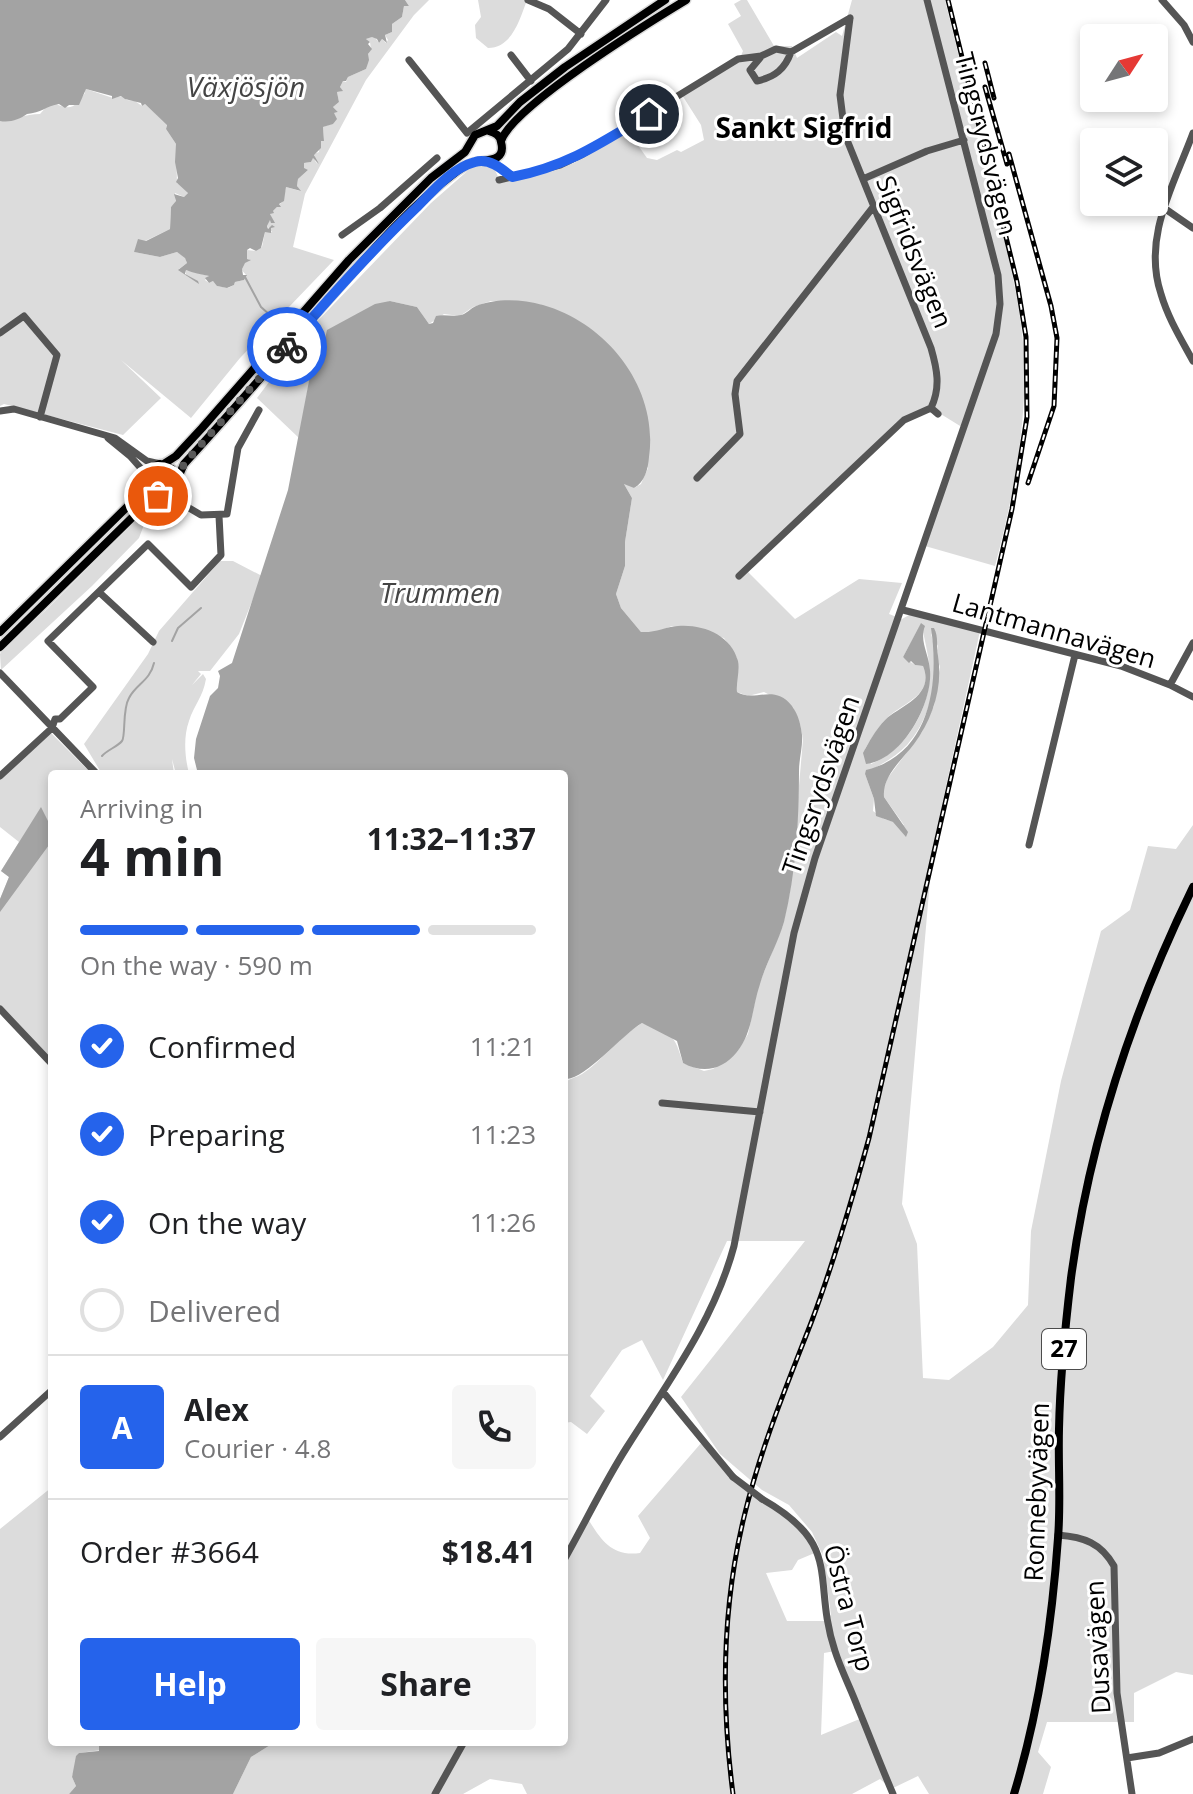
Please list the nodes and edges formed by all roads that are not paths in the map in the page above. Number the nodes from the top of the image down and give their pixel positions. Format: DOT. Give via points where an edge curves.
graph roads {
  1 [pos="528,0"];
  2 [pos="606,0"];
  3 [pos="665,0"];
  4 [pos="686,0"];
  5 [pos="927,0"];
  6 [pos="1162,0"];
  7 [pos="581,34"];
  8 [pos="1193,42"];
  9 [pos="791,52"];
  10 [pos="511,55"];
  11 [pos="761,56"];
  12 [pos="409,60"];
  13 [pos="531,81"];
  14 [pos="489,131"];
  15 [pos="1193,133"];
  16 [pos="964,140"];
  17 [pos="470,145"];
  18 [pos="501,146"];
  19 [pos="437,158"];
  20 [pos="480,161"];
  21 [pos="490,161"];
  22 [pos="509,175"];
  23 [pos="863,179"];
  24 [pos="499,180"];
  25 [pos="1168,198"];
  26 [pos="874,206"];
  27 [pos="380,208"];
  28 [pos="1168,211"];
  29 [pos="1162,216"];
  30 [pos="389,218"];
  31 [pos="397,226"];
  32 [pos="1193,228"];
  33 [pos="342,235"];
  34 [pos="0,333"];
  35 [pos="1193,361"];
  36 [pos="931,408"];
  37 [pos="259,410"];
  38 [pos="0,411"];
  39 [pos="938,414"];
  40 [pos="40,417"];
  41 [pos="103,435"];
  42 [pos="161,464"];
  43 [pos="145,477"];
  44 [pos="697,478"];
  45 [pos="176,483"];
  46 [pos="164,496"];
  47 [pos="186,507"];
  48 [pos="219,516"];
  49 [pos="739,576"];
  50 [pos="99,592"];
  51 [pos="903,610"];
  52 [pos="0,632"];
  53 [pos="153,642"];
  54 [pos="1193,643"];
  55 [pos="0,647"];
  56 [pos="1075,655"];
  57 [pos="0,673"];
  58 [pos="0,682"];
  59 [pos="1170,685"];
  60 [pos="1193,697"];
  61 [pos="22,699"];
  62 [pos="52,728"];
  63 [pos="91,770"];
  64 [pos="0,776"];
  65 [pos="1029,845"];
  66 [pos="1193,887"];
  67 [pos="1193,897"];
  68 [pos="1180,918"];
  69 [pos="0,1009"];
  70 [pos="48,1060"];
  71 [pos="662,1103"];
  72 [pos="760,1112"];
  73 [pos="663,1392"];
  74 [pos="48,1394"];
  75 [pos="0,1437"];
  76 [pos="1058,1535"];
  77 [pos="568,1553"];
  78 [pos="1193,1739"];
  79 [pos="462,1746"];
  80 [pos="1127,1758"];
  81 [pos="435,1794"];
  82 [pos="893,1794"];
  83 [pos="1014,1794"];
  84 [pos="1132,1794"];
  1 -- 7 [label="street"];
  2 -- 7 [label="street"];
  3 -- 14 [label="main road" via="565,67"];
  4 -- 18 [label="main road" via="532,106 506,129"];
  5 -- 16 [label="street, Tingsrydsvägen"];
  6 -- 8 [label="street"];
  7 -- 13 [label="street"];
  9 -- 11 [label="street" via="776,49"];
  9 -- 11 [label="street" via="786,67 757,81 750,70"];
  9 -- 23 [label="street, Sigfridsvägen" via="850,18 840,108"];
  10 -- 13 [label="street"];
  11 -- 22 [label="street" via="738,59 573,159"];
  12 -- 13 [label="street" via="467,133"];
  14 -- 17 [label="main road" via="475,135"];
  14 -- 18 [label="main road"];
  15 -- 25 [label="street"];
  16 -- 23 [label="street"];
  16 -- 51 [label="street, Tingsrydsvägen" via="998,275 998,324"];
  17 -- 20 [label="main road"];
  17 -- 30 [label="main road"];
  18 -- 21 [label="main road"];
  18 -- 22 [label="street"];
  19 -- 27 [label="street"];
  20 -- 21 [label="main road"];
  20 -- 31 [label="main road" via="458,170"];
  21 -- 22 [label="street"];
  22 -- 24 [label="street"];
  23 -- 26 [label="street, Sigfridsvägen"];
  26 -- 36 [label="street, Sigfridsvägen" via="936,364 937,393"];
  26 -- 44 [label="street" via="737,381 740,434"];
  27 -- 30 [label="street"];
  27 -- 33 [label="street"];
  28 -- 32 [label="street"];
  29 -- 35 [label="street" via="1156,238 1157,279"];
  30 -- 31 [label="street"];
  30 -- 42 [label="main road" via="193,438"];
  31 -- 45 [label="main road" via="184,464"];
  34 -- 40 [label="street" via="24,316 57,355"];
  36 -- 39 [label="street"];
  36 -- 49 [label="street" via="904,420"];
  37 -- 48 [label="street" via="238,448 227,514"];
  38 -- 40 [label="street" via="14,409"];
  40 -- 41 [label="street"];
  41 -- 42 [label="street"];
  41 -- 43 [label="street" via="130,456"];
  42 -- 43 [label="main road"];
  42 -- 45 [label="main road" via="172,469"];
  43 -- 46 [label="main road" via="149,492"];
  43 -- 52 [label="main road" via="131,503"];
  45 -- 46 [label="main road"];
  45 -- 47 [label="street"];
  46 -- 47 [label="street"];
  46 -- 55 [label="main road" via="144,506"];
  47 -- 48 [label="street"];
  48 -- 50 [label="street" via="221,555 191,587 148,544"];
  50 -- 53 [label="street"];
  50 -- 62 [label="street" via="48,641 93,687 55,719"];
  51 -- 56 [label="street, Lantmannavägen"];
  51 -- 72 [label="street, Tingsrydsvägen" via="794,933"];
  54 -- 59 [label="street"];
  56 -- 59 [label="street, Lantmannavägen"];
  56 -- 65 [label="street"];
  57 -- 61 [label="street"];
  58 -- 61 [label="street"];
  59 -- 60 [label="street, Lantmannavägen"];
  61 -- 62 [label="street"];
  62 -- 63 [label="street"];
  62 -- 64 [label="street"];
  66 -- 68 [label="main road, Ronnebyvägen / 27"];
  67 -- 68 [label="main road, Ronnebyvägen / 27"];
  68 -- 76 [label="main road, Ronnebyvägen / 27" via="1134,1025 1088,1184 1064,1358"];
  69 -- 70 [label="street"];
  71 -- 72 [label="street"];
  72 -- 73 [label="street, Tingsrydsvägen" via="730,1262 702,1328"];
  73 -- 77 [label="street, Tingsrydsvägen"];
  73 -- 82 [label="street, Östra Torp, bridge" via="733,1477 797,1522 817,1552 835,1650"];
  74 -- 75 [label="street"];
  76 -- 80 [label="street, Dusavägen" via="1088,1539 1114,1566 1117,1693"];
  76 -- 83 [label="main road, Ronnebyvägen / 27" via="1044,1659"];
  78 -- 80 [label="street" via="1159,1753"];
  79 -- 81 [label="street"];
  80 -- 84 [label="street, Dusavägen"];
}
